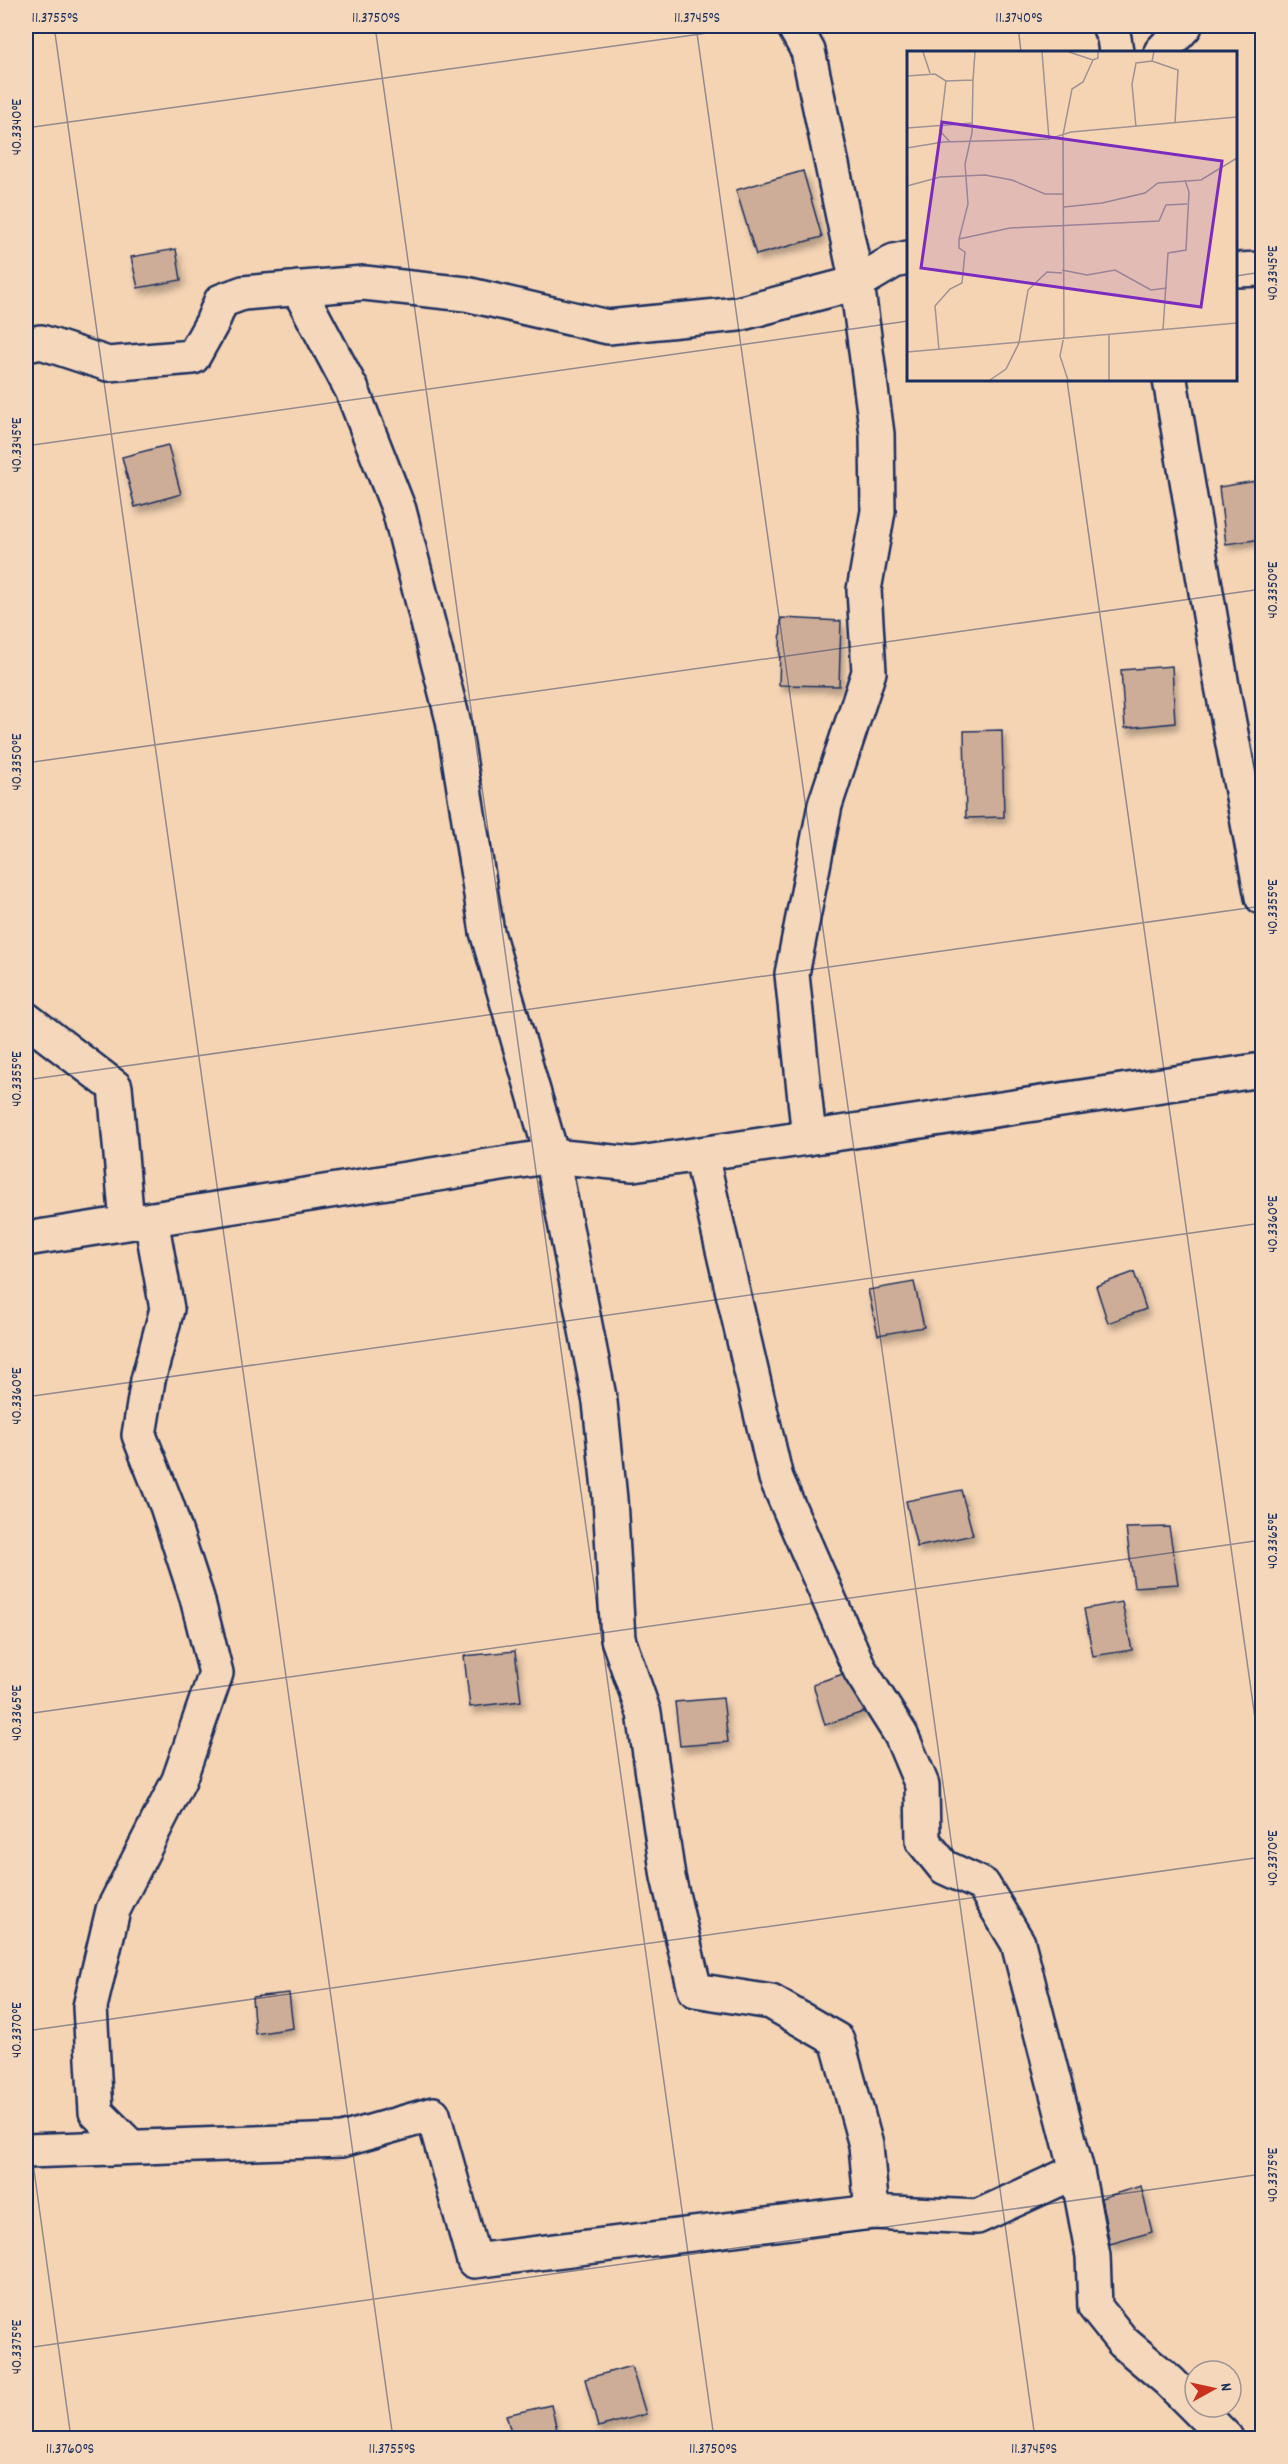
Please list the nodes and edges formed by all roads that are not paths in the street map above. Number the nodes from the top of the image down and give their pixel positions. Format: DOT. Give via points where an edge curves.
graph roads {
  1 [pos="794,26"];
  2 [pos="1109,26"];
  3 [pos="1185,26"];
  4 [pos="1116,51"];
  5 [pos="1162,51"];
  6 [pos="907,258"];
  7 [pos="1263,269"];
  8 [pos="1237,270"];
  9 [pos="856,283"];
  10 [pos="298,288"];
  11 [pos="26,345"];
  12 [pos="1170,381"];
  13 [pos="1263,897"];
  14 [pos="26,1019"];
  15 [pos="1263,1070"];
  16 [pos="809,1138"];
  17 [pos="701,1155"];
  18 [pos="552,1156"];
  19 [pos="139,1221"];
  20 [pos="26,1239"];
  21 [pos="130,2146"];
  22 [pos="26,2151"];
  23 [pos="1077,2171"];
  24 [pos="873,2212"];
  25 [pos="1226,2439"];
  1 -- 9 [label="street" via="808,51"];
  2 -- 4 [label="street"];
  3 -- 5 [label="street"];
  6 -- 9 [label="street" via="894,261"];
  7 -- 8 [label="street"];
  9 -- 10 [label="street" via="738,314 608,327 466,294 364,283"];
  9 -- 16 [label="street" via="877,434 878,511 864,590 869,672 825,805 792,974"];
  10 -- 11 [label="street" via="243,293 221,301 193,357 108,364 41,342"];
  10 -- 18 [label="street" via="352,390 399,510 453,720 487,932"];
  12 -- 13 [label="street"];
  14 -- 19 [label="street" via="115,1087"];
  15 -- 16 [label="street"];
  16 -- 17 [label="street"];
  17 -- 18 [label="street" via="633,1164"];
  17 -- 23 [label="street" via="776,1478 860,1670 901,1736 922,1785 923,1841 944,1867 983,1885 1018,1944"];
  18 -- 19 [label="street"];
  18 -- 24 [label="street" via="600,1402 618,1639 644,1713 668,1877 695,1990 771,2002 837,2040 866,2145"];
  19 -- 20 [label="street"];
  19 -- 21 [label="street" via="166,1309 139,1436 191,1577 216,1673 179,1780 113,1910 90,2007 96,2112"];
  21 -- 22 [label="street"];
  21 -- 24 [label="street" via="342,2140 433,2114 474,2261"];
  23 -- 24 [label="street" via="977,2217"];
  23 -- 25 [label="street" via="1093,2256 1095,2307 1123,2342 1169,2381"];
}
